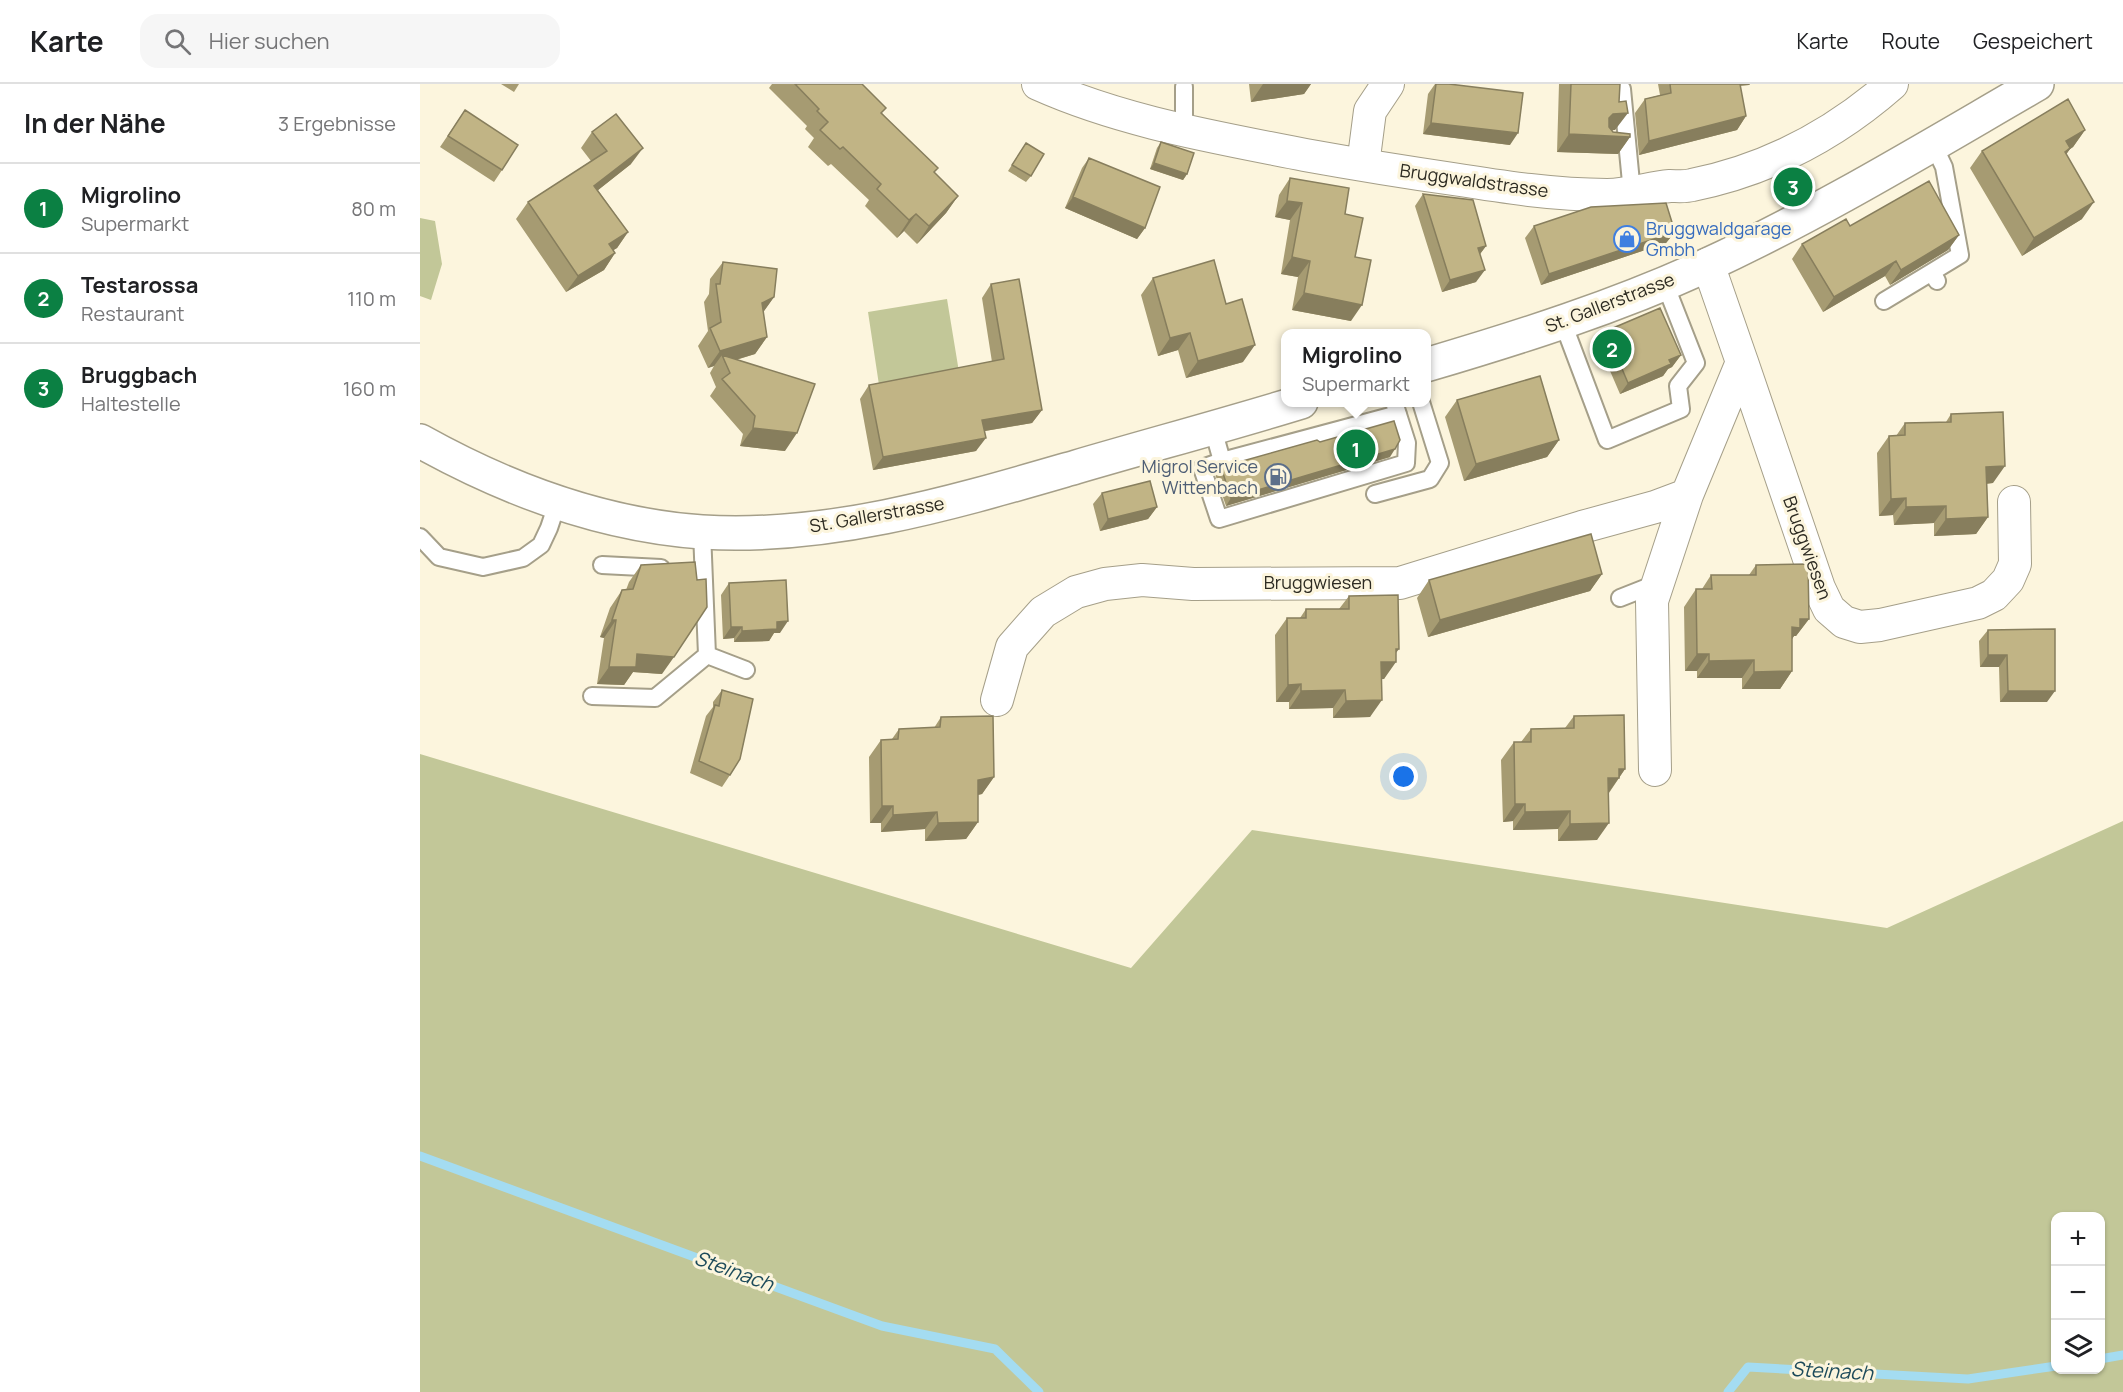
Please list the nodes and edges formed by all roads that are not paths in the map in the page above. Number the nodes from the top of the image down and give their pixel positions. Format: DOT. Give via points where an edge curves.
graph roads {
  1 [pos="1038,84"];
  2 [pos="1388,84"];
  3 [pos="1892,84"];
  4 [pos="2037,84"];
  5 [pos="1184,87"];
  6 [pos="1608,88"];
  7 [pos="1184,131"];
  8 [pos="1606,140"];
  9 [pos="1628,141"];
  10 [pos="1933,144"];
  11 [pos="1363,165"];
  12 [pos="1632,193"];
  13 [pos="1708,264"];
  14 [pos="1665,284"];
  15 [pos="1884,301"];
  16 [pos="1563,323"];
  17 [pos="1742,362"];
  18 [pos="1431,363"];
  19 [pos="1285,407"];
  20 [pos="1423,407"];
  21 [pos="1396,408"];
  22 [pos="1213,429"];
  23 [pos="420,441"];
  24 [pos="1222,461"];
  25 [pos="1375,494"];
  26 [pos="1688,495"];
  27 [pos="2014,502"];
  28 [pos="556,504"];
  29 [pos="702,532"];
  30 [pos="420,537"];
  31 [pos="602,565"];
  32 [pos="692,569"];
  33 [pos="1658,583"];
  34 [pos="1620,598"];
  35 [pos="707,655"];
  36 [pos="746,670"];
  37 [pos="592,696"];
  38 [pos="997,699"];
  39 [pos="1655,770"];
  1 -- 7 [label="street, Bruggwaldstrasse" via="1112,112"];
  2 -- 11 [label="street" via="1370,111"];
  3 -- 12 [label="street, Bruggwaldstrasse" via="1821,137 1755,168 1689,186"];
  4 -- 10 [label="main road, St. Gallerstrasse"];
  5 -- 7 [label="lane"];
  6 -- 9 [label="lane" via="1622,89"];
  7 -- 11 [label="street, Bruggwaldstrasse"];
  8 -- 9 [label="lane"];
  9 -- 12 [label="lane"];
  10 -- 13 [label="main road, St. Gallerstrasse"];
  10 -- 15 [label="lane" via="1944,167 1960,255 1935,277"];
  11 -- 12 [label="street, Bruggwaldstrasse" via="1524,189"];
  13 -- 14 [label="main road, St. Gallerstrasse"];
  13 -- 17 [label="street, Bruggwiesen"];
  14 -- 16 [label="main road, St. Gallerstrasse"];
  14 -- 16 [label="lane" via="1696,363 1678,386 1681,409 1607,440"];
  16 -- 18 [label="main road, St. Gallerstrasse"];
  17 -- 26 [label="street"];
  17 -- 27 [label="street, Bruggwiesen" via="1819,588 1829,609 1844,622 1860,627 1880,625 1978,603 1994,595 2015,564"];
  19 -- 22 [label="main road, St. Gallerstrasse"];
  20 -- 25 [label="lane" via="1440,463 1430,479"];
  21 -- 24 [label="lane"];
  21 -- 24 [label="lane" via="1407,443 1406,463 1219,519 1202,468"];
  22 -- 24 [label="lane"];
  22 -- 29 [label="main road, St. Gallerstrasse" via="1000,489 861,521 804,529"];
  23 -- 28 [label="main road, St. Gallerstrasse" via="467,467"];
  26 -- 33 [label="street"];
  26 -- 38 [label="street, Bruggwiesen" via="1400,583 1193,584 1142,580 1076,592 1043,612 1012,647"];
  28 -- 29 [label="main road, St. Gallerstrasse" via="605,518"];
  28 -- 30 [label="lane" via="541,545 523,558 483,567 439,557"];
  29 -- 32 [label="lane"];
  31 -- 32 [label="lane"];
  32 -- 35 [label="lane"];
  33 -- 34 [label="lane"];
  33 -- 39 [label="street" via="1652,601"];
  35 -- 36 [label="lane"];
  35 -- 37 [label="lane" via="654,698"];
}
